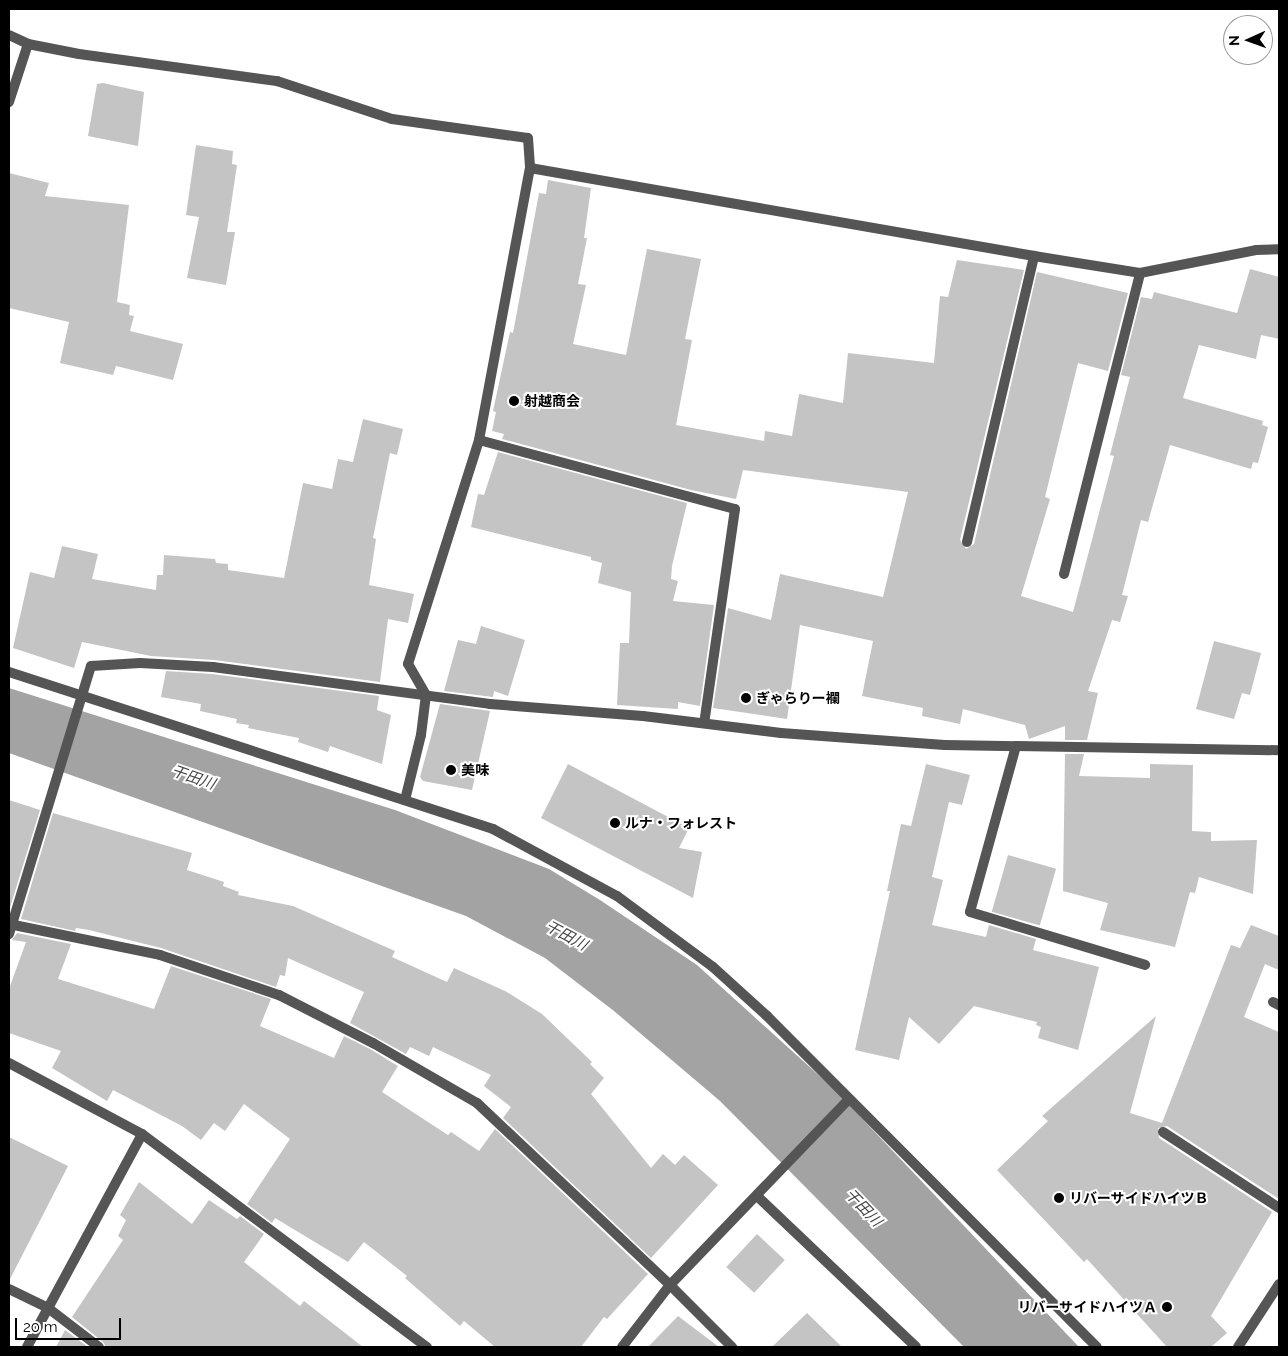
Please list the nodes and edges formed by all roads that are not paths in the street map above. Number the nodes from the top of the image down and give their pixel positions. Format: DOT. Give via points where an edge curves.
graph roads {
  1 [pos="9,36"];
  2 [pos="28,44"];
  3 [pos="9,102"];
  4 [pos="530,168"];
  5 [pos="1279,249"];
  6 [pos="1034,256"];
  7 [pos="1140,272"];
  8 [pos="479,440"];
  9 [pos="967,542"];
  10 [pos="1064,574"];
  11 [pos="9,672"];
  12 [pos="426,695"];
  13 [pos="84,697"];
  14 [pos="704,723"];
  15 [pos="1016,746"];
  16 [pos="1279,750"];
  17 [pos="405,800"];
  18 [pos="10,928"];
  19 [pos="1145,965"];
  20 [pos="9,1062"];
  21 [pos="849,1099"];
  22 [pos="1162,1132"];
  23 [pos="142,1134"];
  24 [pos="757,1196"];
  25 [pos="1279,1208"];
  26 [pos="1279,1284"];
  27 [pos="670,1285"];
  28 [pos="9,1289"];
  29 [pos="48,1308"];
  30 [pos="28,1347"];
  31 [pos="99,1347"];
  32 [pos="427,1347"];
  33 [pos="622,1347"];
  34 [pos="732,1347"];
  35 [pos="916,1347"];
  36 [pos="1097,1347"];
  37 [pos="1238,1347"];
  1 -- 2 [label="street"];
  2 -- 3 [label="street"];
  2 -- 4 [label="street" via="277,81 392,119 528,138"];
  4 -- 6 [label="street"];
  4 -- 8 [label="street"];
  5 -- 7 [label="street" via="1256,250"];
  6 -- 7 [label="street"];
  6 -- 9 [label="street"];
  7 -- 10 [label="street"];
  8 -- 12 [label="street" via="408,664"];
  8 -- 14 [label="street" via="735,509"];
  11 -- 13 [label="street"];
  12 -- 13 [label="street" via="213,667 140,663 91,666"];
  12 -- 14 [label="street"];
  12 -- 17 [label="street" via="421,734"];
  13 -- 17 [label="street"];
  13 -- 18 [label="street"];
  14 -- 15 [label="street" via="781,733 945,745"];
  15 -- 16 [label="street"];
  15 -- 19 [label="street" via="970,912"];
  17 -- 21 [label="street" via="493,828 617,896 712,967"];
  18 -- 27 [label="street" via="160,955 279,994 372,1043 477,1104"];
  20 -- 23 [label="street"];
  21 -- 24 [label="street"];
  21 -- 36 [label="street"];
  22 -- 25 [label="street"];
  23 -- 29 [label="street"];
  23 -- 32 [label="street"];
  24 -- 27 [label="street"];
  24 -- 35 [label="street"];
  26 -- 37 [label="street"];
  27 -- 33 [label="street"];
  27 -- 34 [label="street"];
  28 -- 29 [label="street"];
  29 -- 30 [label="street"];
  29 -- 31 [label="street"];
}
